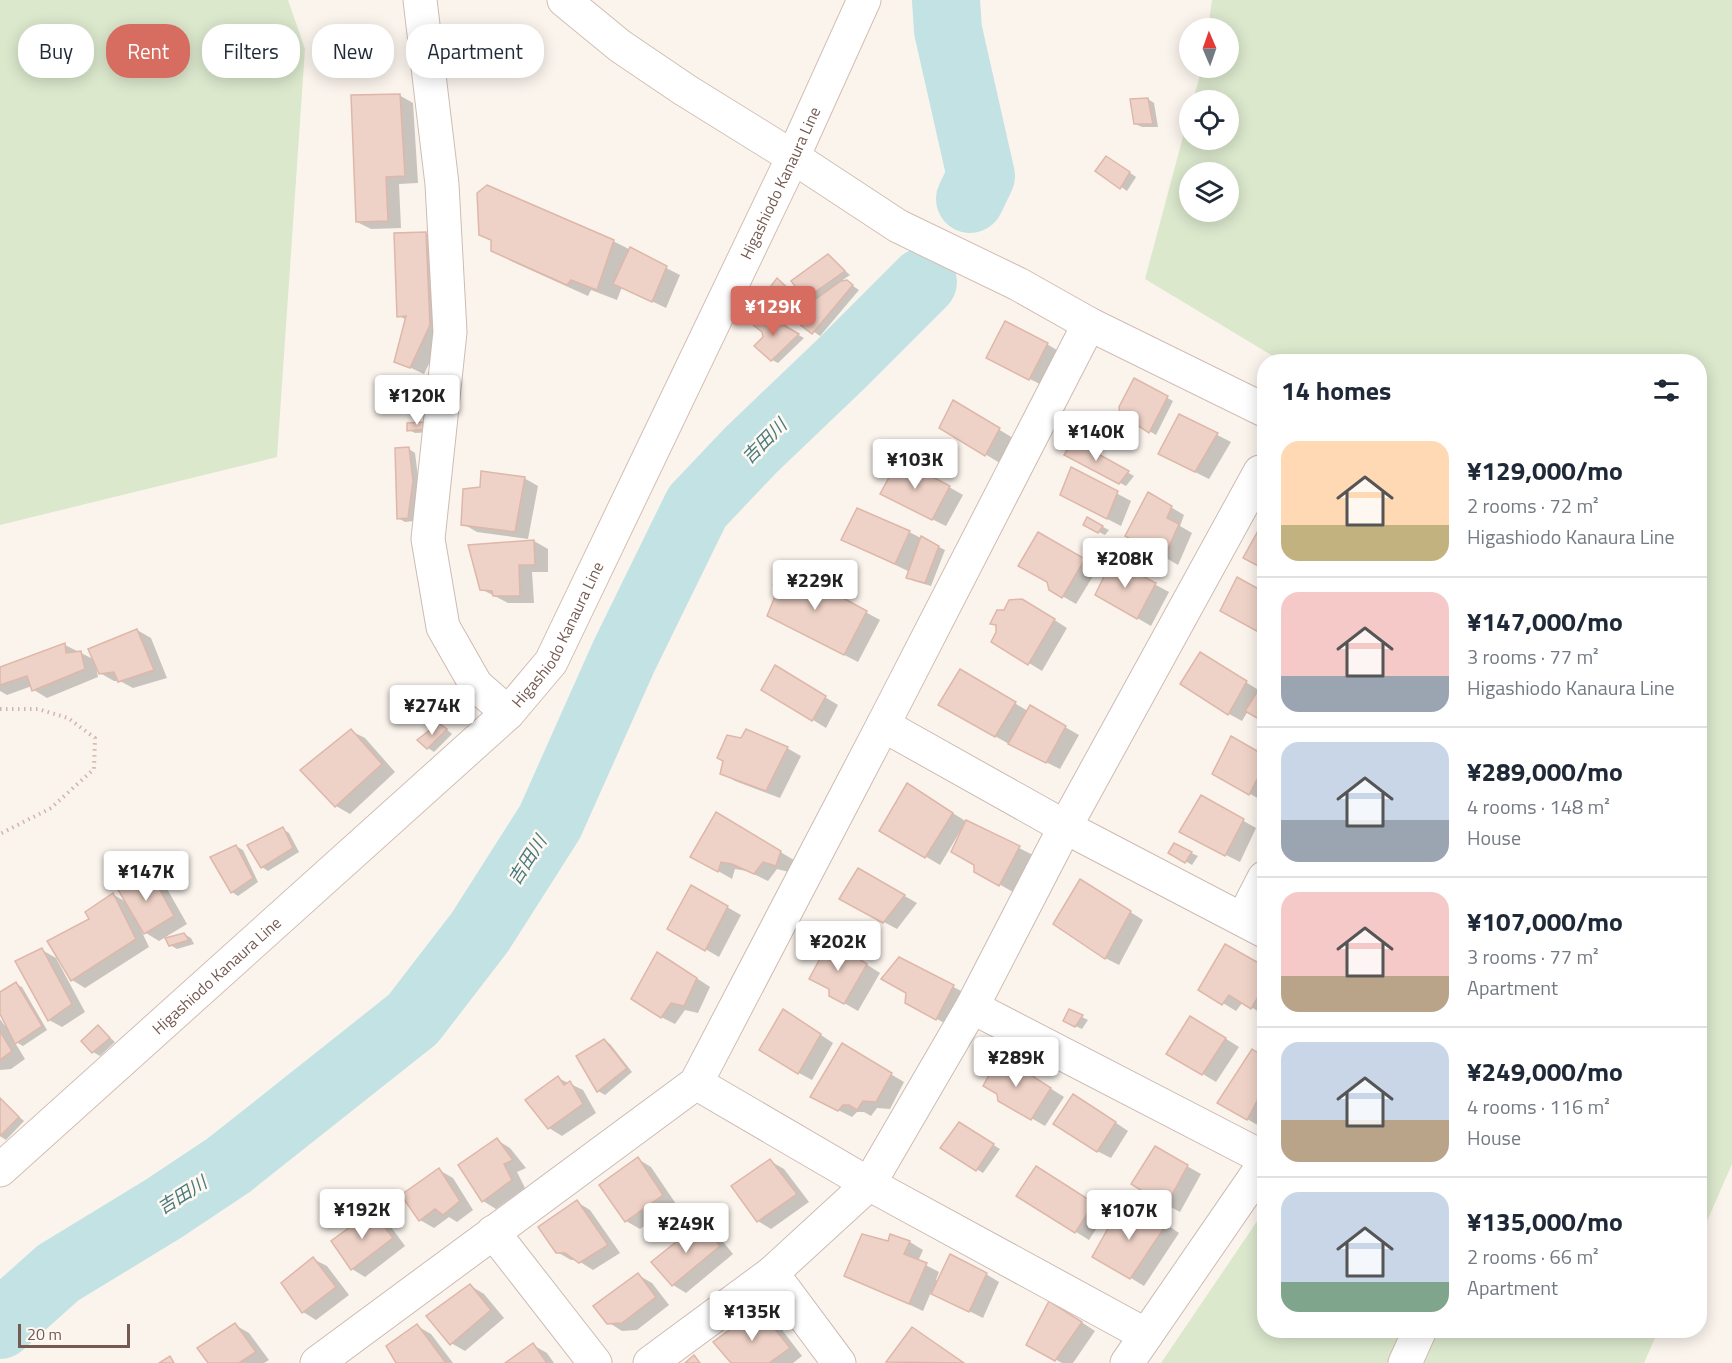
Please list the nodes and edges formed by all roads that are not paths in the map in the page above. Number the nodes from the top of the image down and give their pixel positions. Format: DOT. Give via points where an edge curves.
graph roads {
  1 [pos="420,0"];
  2 [pos="564,0"];
  3 [pos="864,0"];
  4 [pos="794,157"];
  5 [pos="1089,324"];
  6 [pos="1257,407"];
  7 [pos="1257,477"];
  8 [pos="508,713"];
  9 [pos="883,725"];
  10 [pos="1065,827"];
  11 [pos="1254,925"];
  12 [pos="972,1007"];
  13 [pos="696,1083"];
  14 [pos="1257,1154"];
  15 [pos="0,1170"];
  16 [pos="1257,1174"];
  17 [pos="869,1184"];
  18 [pos="493,1233"];
  19 [pos="772,1273"];
  20 [pos="1146,1335"];
  21 [pos="1416,1338"];
  22 [pos="317,1363"];
  23 [pos="596,1363"];
  24 [pos="650,1363"];
  25 [pos="839,1363"];
  26 [pos="1127,1363"];
  27 [pos="1405,1363"];
  1 -- 8 [label="street" via="442,184 450,332 428,538 443,627 476,685"];
  2 -- 4 [label="street" via="620,46"];
  3 -- 4 [label="street, Higashiodo Kanaura Line"];
  4 -- 5 [label="street" via="898,226 1018,284"];
  4 -- 8 [label="street, Higashiodo Kanaura Line" via="551,662"];
  5 -- 6 [label="street"];
  5 -- 9 [label="street"];
  7 -- 10 [label="street"];
  8 -- 15 [label="street, Higashiodo Kanaura Line"];
  9 -- 10 [label="street"];
  9 -- 13 [label="street"];
  10 -- 11 [label="street"];
  10 -- 12 [label="street"];
  12 -- 14 [label="street"];
  12 -- 17 [label="street"];
  13 -- 17 [label="street"];
  13 -- 18 [label="street"];
  16 -- 20 [label="street"];
  17 -- 19 [label="street"];
  17 -- 20 [label="street"];
  18 -- 22 [label="street"];
  18 -- 23 [label="street"];
  19 -- 24 [label="street"];
  19 -- 25 [label="street"];
  20 -- 26 [label="street"];
  21 -- 27 [label="street"];
}
